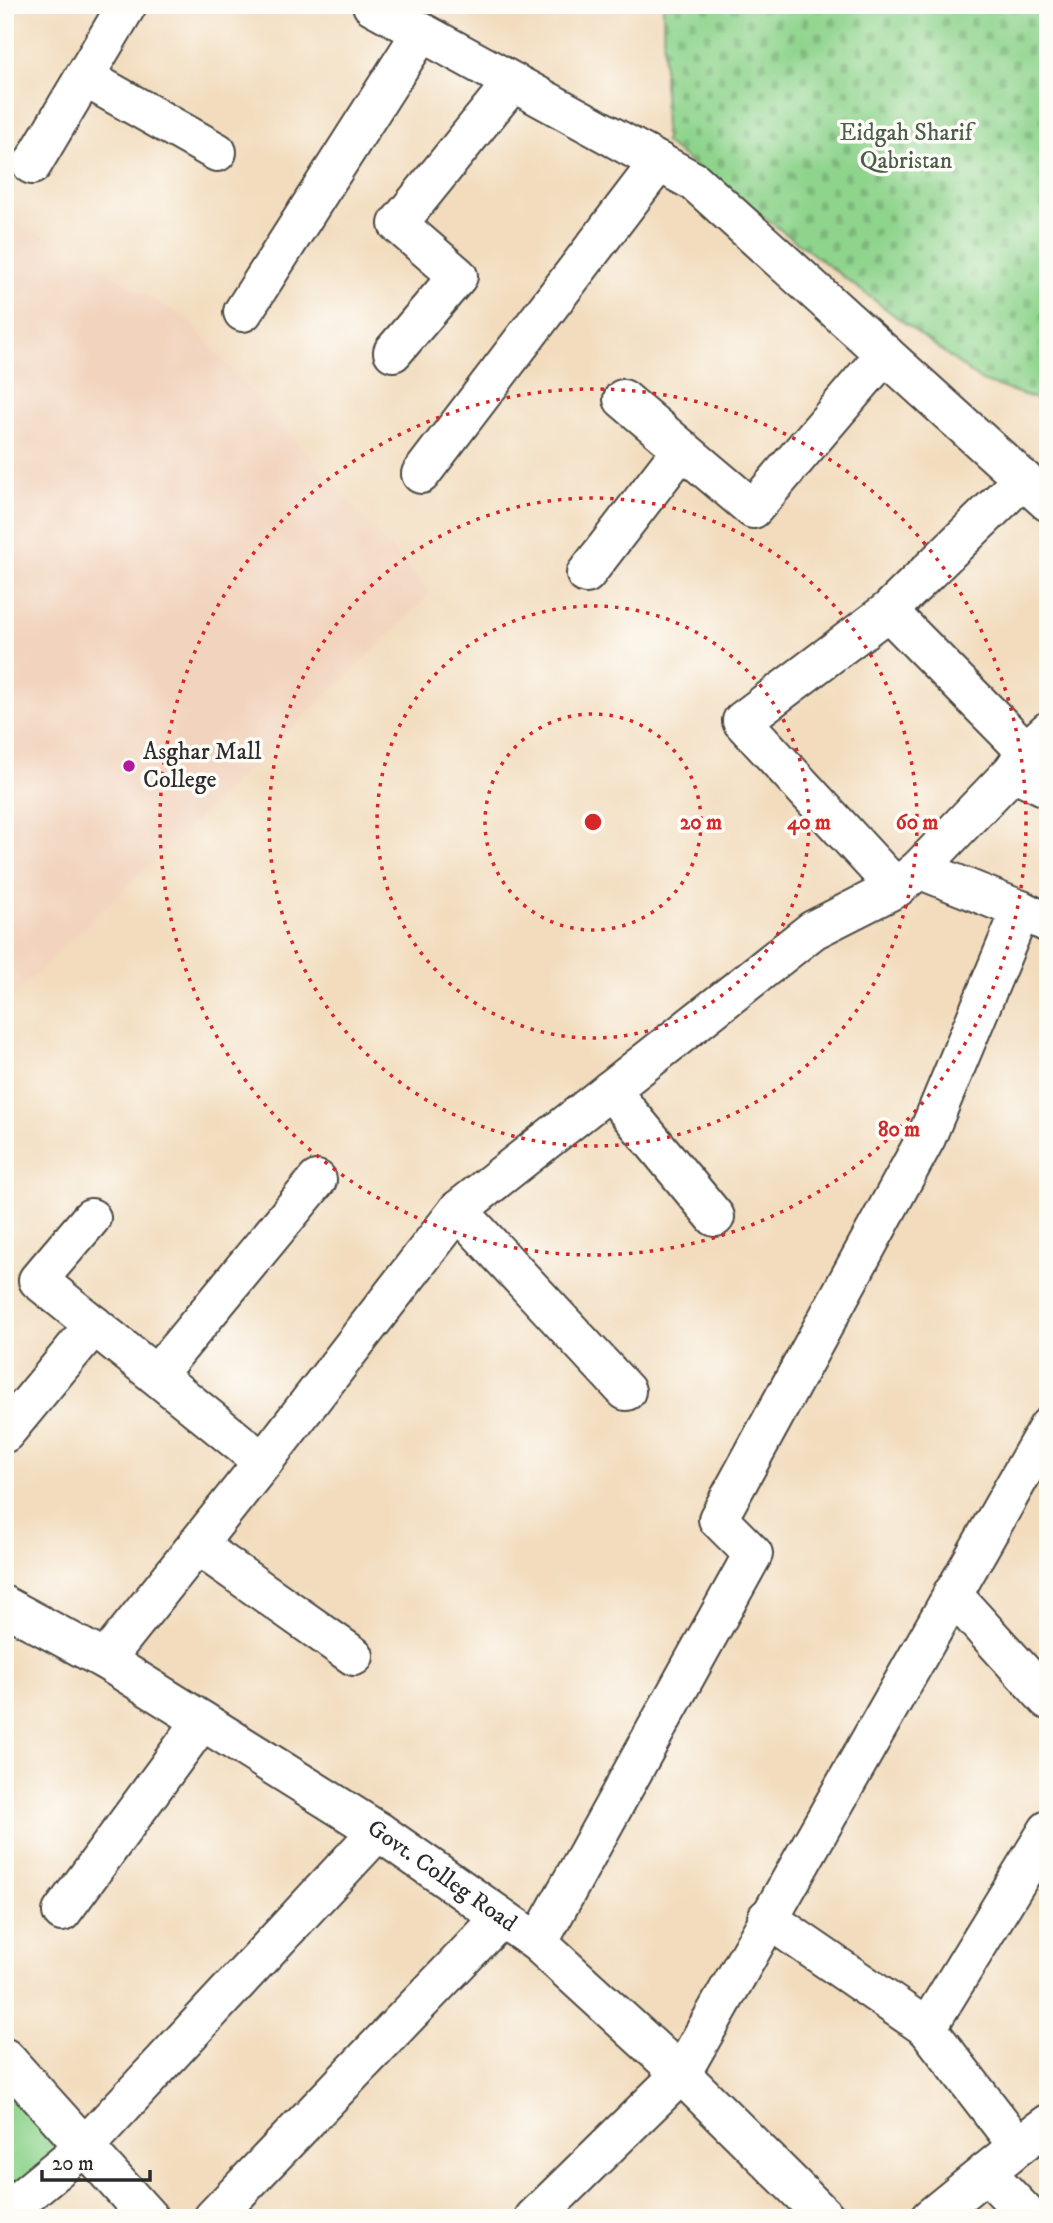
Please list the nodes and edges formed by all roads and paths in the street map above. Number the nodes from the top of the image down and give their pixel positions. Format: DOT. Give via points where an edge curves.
graph roads {
  1 [pos="127,5"];
  2 [pos="372,5"];
  3 [pos="421,33"];
  4 [pos="84,77"];
  5 [pos="512,83"];
  6 [pos="217,152"];
  7 [pos="659,162"];
  8 [pos="32,165"];
  9 [pos="243,312"];
  10 [pos="393,352"];
  11 [pos="885,354"];
  12 [pos="623,399"];
  13 [pos="682,450"];
  14 [pos="421,474"];
  15 [pos="1035,491"];
  16 [pos="586,574"];
  17 [pos="888,611"];
  18 [pos="1029,751"];
  19 [pos="1048,788"];
  20 [pos="907,878"];
  21 [pos="1035,916"];
  22 [pos="610,1090"];
  23 [pos="317,1180"];
  24 [pos="458,1210"];
  25 [pos="715,1217"];
  26 [pos="91,1218"];
  27 [pos="94,1325"];
  28 [pos="156,1375"];
  29 [pos="626,1391"];
  30 [pos="1048,1427"];
  31 [pos="5,1433"];
  32 [pos="263,1462"];
  33 [pos="197,1545"];
  34 [pos="952,1594"];
  35 [pos="5,1606"];
  36 [pos="354,1656"];
  37 [pos="105,1660"];
  38 [pos="1048,1700"];
  39 [pos="202,1721"];
  40 [pos="1048,1830"];
  41 [pos="379,1831"];
  42 [pos="62,1912"];
  43 [pos="502,1918"];
  44 [pos="767,1918"];
  45 [pos="538,1943"];
  46 [pos="927,2028"];
  47 [pos="5,2058"];
  48 [pos="681,2074"];
  49 [pos="1033,2135"];
  50 [pos="85,2146"];
  51 [pos="986,2172"];
  52 [pos="5,2212"];
  53 [pos="825,2217"];
  54 [pos="149,2218"];
  55 [pos="213,2218"];
  56 [pos="534,2218"];
  57 [pos="930,2218"];
  58 [pos="1030,2218"];
  1 -- 4 [label="street"];
  2 -- 3 [label="street"];
  3 -- 5 [label="street"];
  3 -- 9 [label="street"];
  4 -- 6 [label="street"];
  4 -- 8 [label="street"];
  5 -- 7 [label="street"];
  5 -- 10 [label="street" via="398,224 458,276"];
  7 -- 11 [label="street" via="695,182"];
  7 -- 14 [label="street"];
  11 -- 13 [label="street" via="753,509"];
  11 -- 15 [label="street"];
  12 -- 13 [label="street"];
  13 -- 16 [label="street"];
  15 -- 17 [label="street"];
  17 -- 18 [label="street"];
  17 -- 20 [label="street" via="741,721"];
  18 -- 19 [label="street"];
  18 -- 20 [label="street"];
  20 -- 21 [label="street"];
  20 -- 22 [label="street" via="813,930"];
  21 -- 45 [label="street" via="926,1138 718,1519 753,1554"];
  22 -- 24 [label="street"];
  22 -- 25 [label="street"];
  23 -- 28 [label="street"];
  24 -- 29 [label="street"];
  24 -- 32 [label="street"];
  26 -- 27 [label="street" via="38,1280"];
  27 -- 28 [label="street"];
  27 -- 31 [label="street"];
  28 -- 32 [label="street"];
  30 -- 34 [label="street"];
  32 -- 33 [label="street"];
  33 -- 36 [label="street"];
  33 -- 37 [label="street"];
  34 -- 38 [label="street"];
  34 -- 44 [label="street"];
  35 -- 37 [label="street, Govt. Colleg Road"];
  37 -- 39 [label="street, Govt. Colleg Road"];
  39 -- 41 [label="street, Govt. Colleg Road"];
  39 -- 42 [label="street"];
  40 -- 46 [label="street"];
  41 -- 43 [label="street, Govt. Colleg Road"];
  41 -- 50 [label="street"];
  43 -- 45 [label="street, Govt. Colleg Road"];
  43 -- 55 [label="street"];
  44 -- 46 [label="street"];
  44 -- 48 [label="street"];
  45 -- 48 [label="street, Govt. Colleg Road"];
  46 -- 49 [label="street"];
  47 -- 50 [label="street"];
  48 -- 53 [label="street, Govt. Colleg Road"];
  48 -- 56 [label="street"];
  49 -- 51 [label="street"];
  50 -- 52 [label="street"];
  50 -- 54 [label="street"];
  51 -- 57 [label="street"];
  51 -- 58 [label="street"];
}
